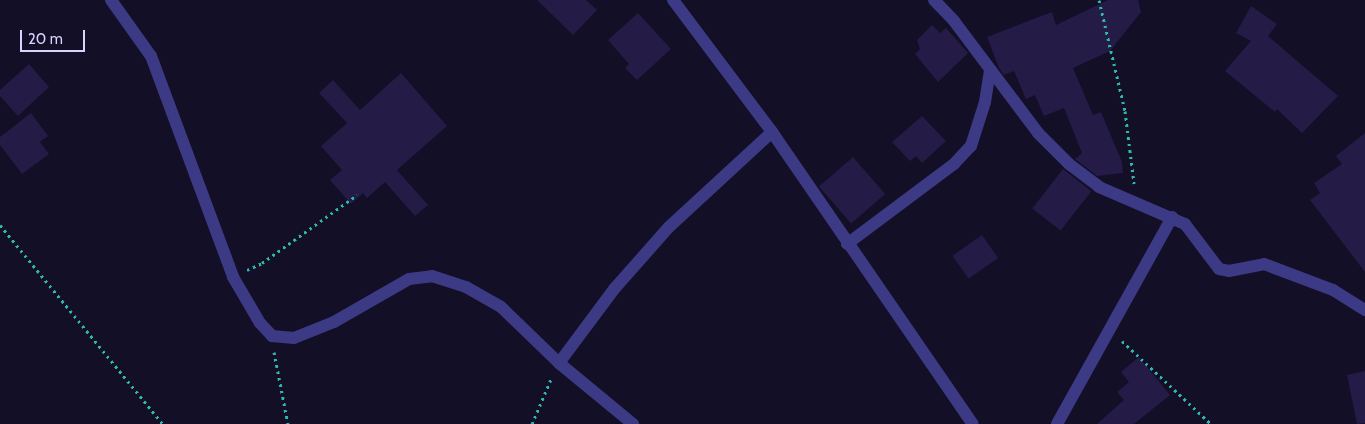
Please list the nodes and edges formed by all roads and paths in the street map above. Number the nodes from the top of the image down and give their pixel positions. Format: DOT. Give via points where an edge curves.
graph roads {
  1 [pos="111,0"];
  2 [pos="672,0"];
  3 [pos="934,0"];
  4 [pos="1099,0"];
  5 [pos="990,71"];
  6 [pos="772,132"];
  7 [pos="357,195"];
  8 [pos="1136,202"];
  9 [pos="1172,216"];
  10 [pos="0,225"];
  11 [pos="847,244"];
  12 [pos="233,277"];
  13 [pos="1365,310"];
  14 [pos="1110,330"];
  15 [pos="272,336"];
  16 [pos="559,363"];
  17 [pos="163,424"];
  18 [pos="288,424"];
  19 [pos="532,424"];
  20 [pos="634,424"];
  21 [pos="973,424"];
  22 [pos="1057,424"];
  23 [pos="1211,424"];
  1 -- 12 [label="street" via="151,56"];
  2 -- 6 [label="street"];
  3 -- 5 [label="street" via="954,21"];
  4 -- 8 [label="path" via="1125,111"];
  5 -- 8 [label="street" via="1038,134 1069,164 1099,187"];
  5 -- 11 [label="street" via="985,102 971,146 954,164"];
  6 -- 11 [label="street"];
  6 -- 16 [label="street" via="669,227 615,288"];
  7 -- 12 [label="path" via="262,264"];
  8 -- 9 [label="street"];
  9 -- 13 [label="street" via="1195,236 1219,269 1229,271 1264,264 1333,290"];
  9 -- 14 [label="street"];
  10 -- 17 [label="path"];
  11 -- 21 [label="street"];
  12 -- 15 [label="street" via="260,323"];
  14 -- 22 [label="street"];
  14 -- 23 [label="path"];
  15 -- 16 [label="street" via="294,338 334,322 409,278 432,276 466,287 501,307"];
  15 -- 18 [label="path"];
  16 -- 19 [label="path"];
  16 -- 20 [label="street"];
}
